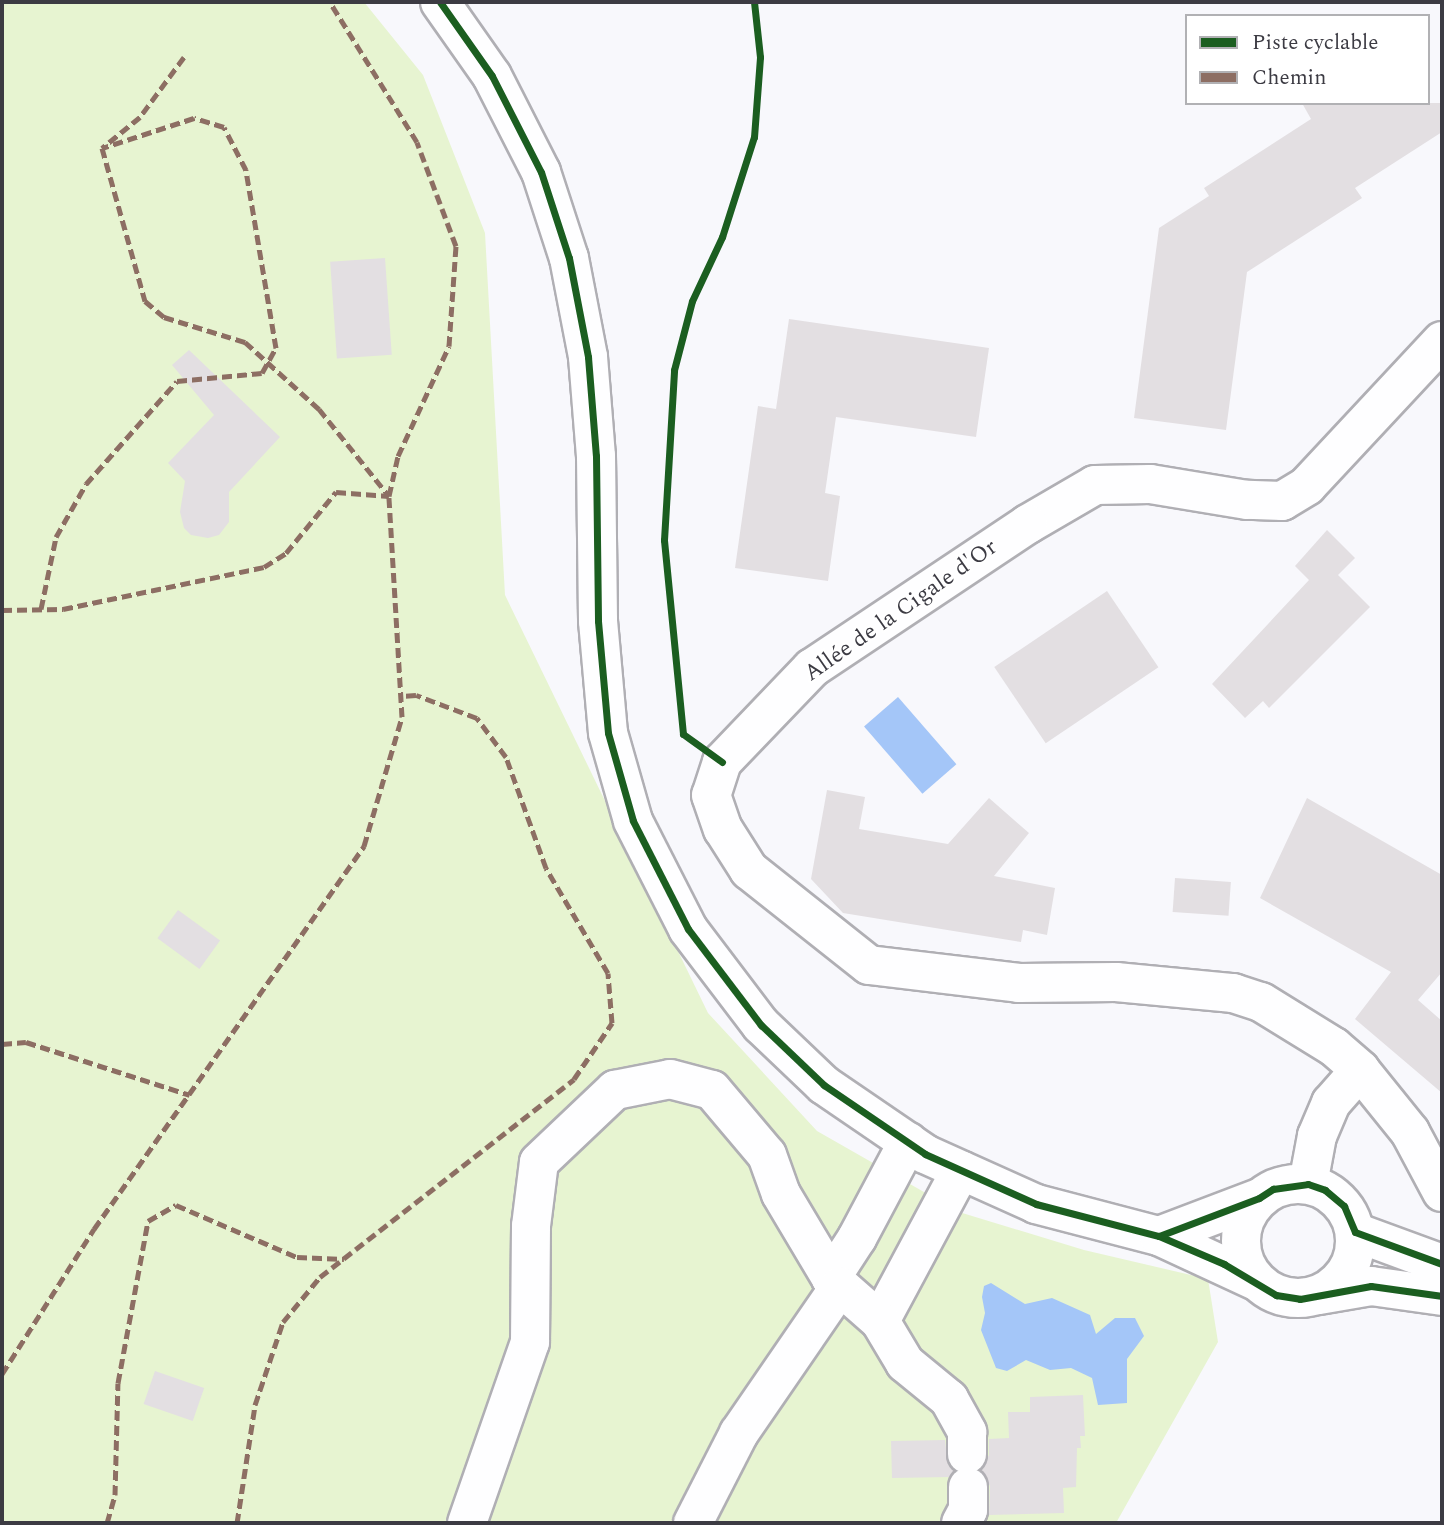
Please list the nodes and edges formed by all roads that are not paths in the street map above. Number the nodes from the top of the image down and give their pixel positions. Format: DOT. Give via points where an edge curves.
graph roads {
  1 [pos="440,2"];
  2 [pos="1442,341"];
  3 [pos="1360,1070"];
  4 [pos="908,1142"];
  5 [pos="1438,1169"];
  6 [pos="961,1170"];
  7 [pos="1308,1184"];
  8 [pos="1259,1198"];
  9 [pos="1355,1233"];
  10 [pos="1159,1236"];
  11 [pos="1442,1264"];
  12 [pos="1255,1280"];
  13 [pos="835,1282"];
  14 [pos="1319,1295"];
  15 [pos="1442,1296"];
  16 [pos="880,1321"];
  17 [pos="965,1488"];
  18 [pos="467,1523"];
  19 [pos="693,1523"];
  1 -- 4 [label="main road" via="492,76 541,172 569,258 588,357 596,456 598,621 608,733 634,821 688,929 761,1025 824,1085"];
  2 -- 3 [label="main road, Allée de la Cigale d'Or" via="1307,486 1282,501 1150,484 1095,485 1028,524 811,668 722,762 711,794 723,829 750,870 869,965 1019,983 1116,982 1233,993 1261,1002 1334,1047"];
  3 -- 5 [label="main road, Allée de la Cigale d'Or"];
  3 -- 7 [label="main road" via="1331,1103 1317,1136"];
  4 -- 6 [label="main road"];
  4 -- 13 [label="main road"];
  6 -- 10 [label="main road" via="1036,1204"];
  6 -- 16 [label="main road"];
  7 -- 8 [label="main road" via="1273,1189"];
  7 -- 9 [label="main road" via="1325,1190 1344,1206"];
  8 -- 10 [label="main road"];
  8 -- 12 [label="main road" via="1245,1216 1240,1238 1245,1264"];
  9 -- 11 [label="main road"];
  9 -- 14 [label="main road" via="1349,1267 1335,1285"];
  10 -- 12 [label="main road"];
  12 -- 14 [label="main road" via="1276,1294 1300,1299"];
  13 -- 16 [label="main road"];
  13 -- 18 [label="main road" via="781,1194 767,1155 712,1090 670,1079 615,1090 539,1161 531,1226 530,1342"];
  13 -- 19 [label="main road" via="739,1433"];
  14 -- 15 [label="main road" via="1371,1286"];
  16 -- 17 [label="main road" via="905,1363 949,1399 967,1432"];
}
